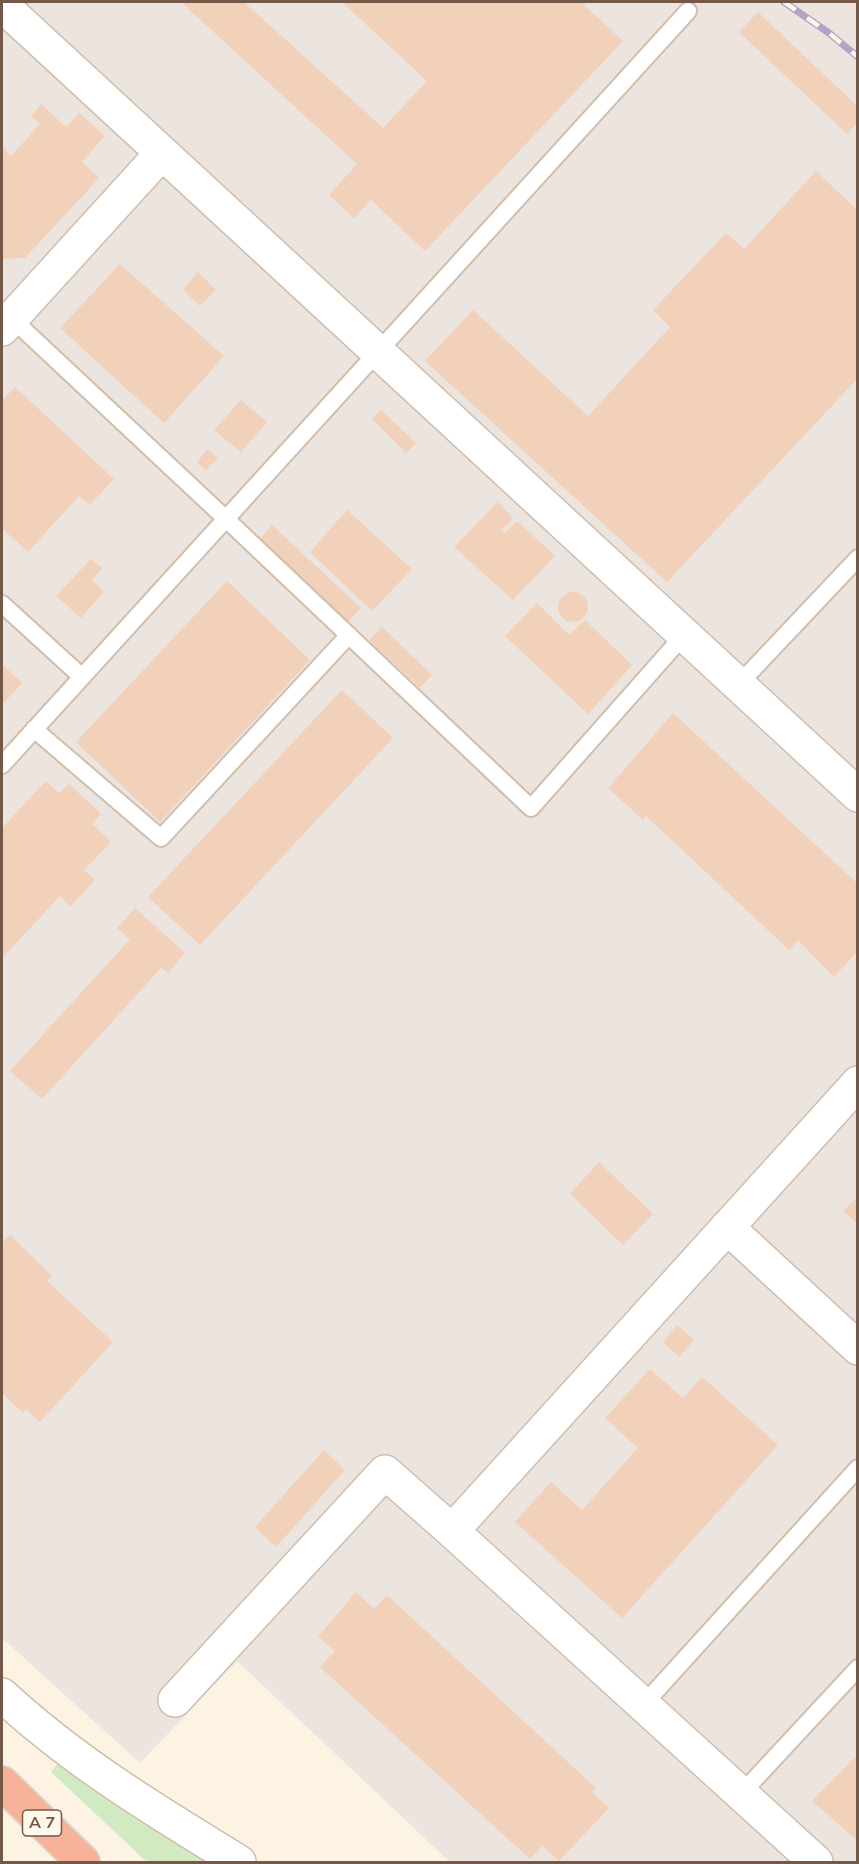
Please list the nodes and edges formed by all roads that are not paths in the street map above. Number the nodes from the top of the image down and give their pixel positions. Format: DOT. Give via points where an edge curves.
graph roads {
  1 [pos="2,5"];
  2 [pos="688,11"];
  3 [pos="162,153"];
  4 [pos="5,319"];
  5 [pos="378,352"];
  6 [pos="226,519"];
  7 [pos="858,558"];
  8 [pos="2,604"];
  9 [pos="684,635"];
  10 [pos="349,636"];
  11 [pos="82,677"];
  12 [pos="738,685"];
  13 [pos="34,729"];
  14 [pos="2,765"];
  15 [pos="858,795"];
  16 [pos="858,1083"];
  17 [pos="727,1227"];
  18 [pos="858,1348"];
  19 [pos="858,1468"];
  20 [pos="452,1531"];
  21 [pos="858,1668"];
  22 [pos="2,1695"];
  23 [pos="175,1700"];
  24 [pos="643,1705"];
  25 [pos="2,1783"];
  26 [pos="741,1794"];
  27 [pos="83,1863"];
  28 [pos="239,1863"];
  29 [pos="816,1863"];
  1 -- 3 [label="street"];
  2 -- 5 [label="lane"];
  3 -- 4 [label="street"];
  3 -- 5 [label="street"];
  4 -- 6 [label="lane"];
  5 -- 6 [label="lane"];
  5 -- 9 [label="street"];
  6 -- 10 [label="lane"];
  6 -- 11 [label="lane"];
  7 -- 12 [label="lane"];
  8 -- 11 [label="lane"];
  9 -- 10 [label="lane" via="531,808"];
  9 -- 12 [label="street"];
  10 -- 13 [label="lane" via="161,838"];
  11 -- 13 [label="lane"];
  12 -- 15 [label="street"];
  13 -- 14 [label="lane"];
  16 -- 17 [label="street"];
  17 -- 18 [label="street"];
  17 -- 20 [label="street"];
  19 -- 24 [label="lane"];
  20 -- 23 [label="street" via="385,1472"];
  20 -- 24 [label="street"];
  21 -- 26 [label="lane"];
  22 -- 28 [label="street" via="26,1718 135,1799"];
  24 -- 26 [label="street"];
  25 -- 27 [label="highway, A 7"];
  26 -- 29 [label="street"];
}
